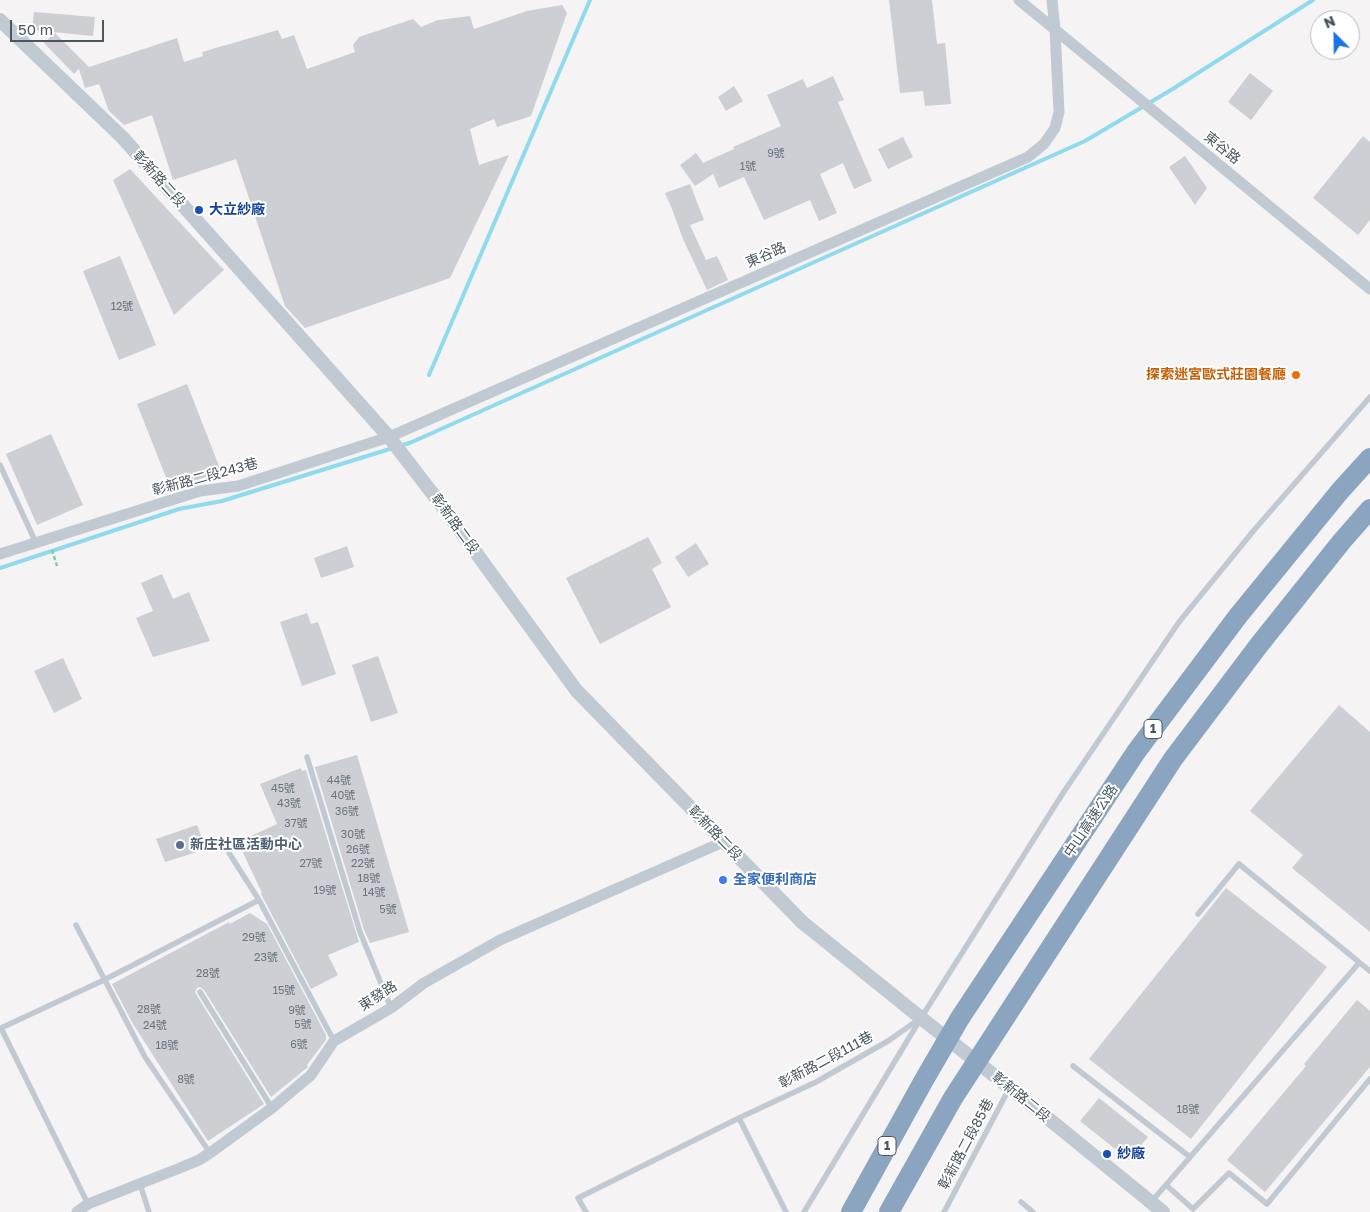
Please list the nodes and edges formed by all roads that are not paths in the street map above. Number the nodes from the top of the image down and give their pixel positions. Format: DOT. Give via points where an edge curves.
graph roads {
  1 [pos="1019,0"];
  2 [pos="1052,0"];
  3 [pos="0,20"];
  4 [pos="1055,30"];
  5 [pos="1370,288"];
  6 [pos="1370,397"];
  7 [pos="389,437"];
  8 [pos="1370,458"];
  9 [pos="0,465"];
  10 [pos="1370,509"];
  11 [pos="36,543"];
  12 [pos="0,554"];
  13 [pos="307,757"];
  14 [pos="723,842"];
  15 [pos="229,853"];
  16 [pos="259,900"];
  17 [pos="1198,914"];
  18 [pos="76,925"];
  19 [pos="1359,963"];
  20 [pos="1370,971"];
  21 [pos="104,980"];
  22 [pos="200,992"];
  23 [pos="391,1008"];
  24 [pos="920,1018"];
  25 [pos="334,1041"];
  26 [pos="1072,1066"];
  27 [pos="1370,1079"];
  28 [pos="1010,1087"];
  29 [pos="272,1108"];
  30 [pos="740,1118"];
  31 [pos="210,1153"];
  32 [pos="1190,1157"];
  33 [pos="140,1184"];
  34 [pos="1166,1185"];
  35 [pos="1021,1202"];
  36 [pos="1151,1202"];
  37 [pos="88,1204"];
  38 [pos="77,1212"];
  39 [pos="149,1212"];
  40 [pos="586,1212"];
  41 [pos="786,1212"];
  42 [pos="804,1212"];
  43 [pos="851,1212"];
  44 [pos="889,1212"];
  45 [pos="944,1212"];
  46 [pos="1033,1212"];
  47 [pos="1163,1212"];
  1 -- 4 [label="street, 東谷路"];
  2 -- 4 [label="street, 東谷路"];
  3 -- 7 [label="street, 彰新路二段" via="123,138"];
  4 -- 5 [label="street, 東谷路"];
  4 -- 7 [label="street, 東谷路" via="1059,112 1055,128 1044,144 1028,157"];
  6 -- 24 [label="lane" via="1179,622 1063,793"];
  7 -- 11 [label="street, 彰新路二段243巷" via="238,486 200,491"];
  7 -- 14 [label="street, 彰新路二段" via="576,690"];
  8 -- 43 [label="highway, 中山高速公路 / 1" via="1238,616 1136,752 960,1018"];
  9 -- 11 [label="lane"];
  10 -- 44 [label="highway" via="1265,637 1173,759 953,1098"];
  11 -- 12 [label="street, 彰新路二段243巷"];
  13 -- 23 [label="lane" via="360,932"];
  14 -- 23 [label="street, 東發路" via="500,940 424,983"];
  14 -- 24 [label="street, 彰新路二段" via="802,922"];
  15 -- 16 [label="lane"];
  16 -- 21 [label="lane"];
  16 -- 25 [label="lane"];
  17 -- 19 [label="lane" via="1240,864"];
  18 -- 21 [label="lane"];
  19 -- 20 [label="lane"];
  19 -- 32 [label="lane"];
  21 -- 31 [label="lane" via="145,1057"];
  21 -- 37 [label="lane" via="1,1028"];
  22 -- 29 [label="lane"];
  23 -- 25 [label="street, 東發路"];
  24 -- 28 [label="street, 彰新路二段"];
  24 -- 30 [label="lane, 彰新路二段111巷" via="888,1041 816,1082"];
  24 -- 42 [label="lane"];
  25 -- 29 [label="street, 東發路" via="311,1075"];
  26 -- 32 [label="lane"];
  27 -- 34 [label="lane" via="1267,1204 1229,1173 1192,1209"];
  28 -- 36 [label="street, 彰新路二段"];
  28 -- 45 [label="lane, 彰新路二段85巷"];
  29 -- 31 [label="street, 東發路"];
  30 -- 40 [label="lane, 彰新路二段111巷" via="578,1198"];
  30 -- 41 [label="lane"];
  31 -- 33 [label="street, 東發路"];
  32 -- 34 [label="lane"];
  33 -- 37 [label="street, 東發路"];
  33 -- 39 [label="lane"];
  34 -- 36 [label="lane"];
  35 -- 46 [label="lane"];
  36 -- 47 [label="street, 彰新路二段"];
  37 -- 38 [label="street, 東發路"];
}
